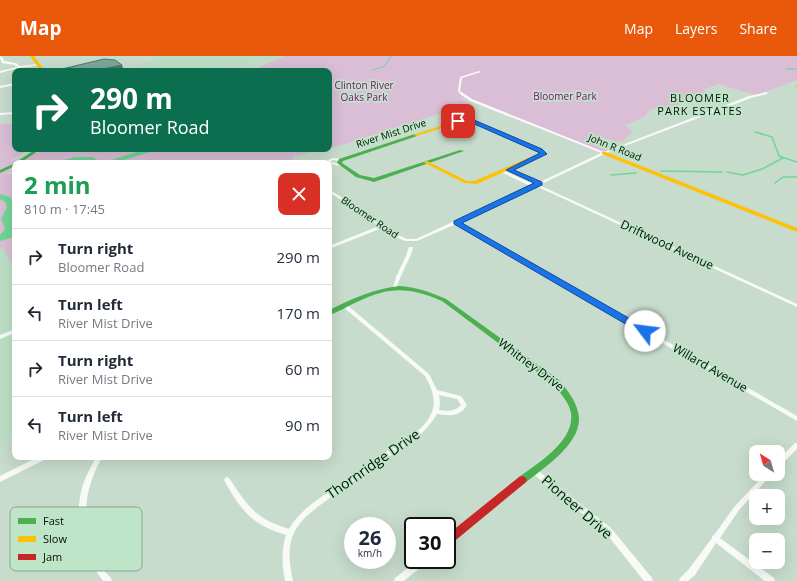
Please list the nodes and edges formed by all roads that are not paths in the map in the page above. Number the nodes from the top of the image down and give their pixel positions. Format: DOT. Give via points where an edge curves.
graph roads {
  1 [pos="32,56"];
  2 [pos="0,57"];
  3 [pos="38,65"];
  4 [pos="19,67"];
  5 [pos="15,68"];
  6 [pos="40,68"];
  7 [pos="12,69"];
  8 [pos="0,72"];
  9 [pos="480,72"];
  10 [pos="12,85"];
  11 [pos="0,87"];
  12 [pos="766,93"];
  13 [pos="0,114"];
  14 [pos="12,114"];
  15 [pos="462,151"];
  16 [pos="34,152"];
  17 [pos="604,153"];
  18 [pos="22,160"];
  19 [pos="340,162"];
  20 [pos="425,162"];
  21 [pos="332,163"];
  22 [pos="12,166"];
  23 [pos="506,171"];
  24 [pos="0,172"];
  25 [pos="537,185"];
  26 [pos="332,192"];
  27 [pos="456,222"];
  28 [pos="382,226"];
  29 [pos="797,230"];
  30 [pos="332,247"];
  31 [pos="411,248"];
  32 [pos="395,287"];
  33 [pos="344,305"];
  34 [pos="797,306"];
  35 [pos="332,311"];
  36 [pos="12,332"];
  37 [pos="0,337"];
  38 [pos="435,392"];
  39 [pos="435,412"];
  40 [pos="797,419"];
  41 [pos="797,445"];
  42 [pos="785,457"];
  43 [pos="38,460"];
  44 [pos="97,460"];
  45 [pos="534,471"];
  46 [pos="0,479"];
  47 [pos="227,480"];
  48 [pos="762,481"];
  49 [pos="82,507"];
  50 [pos="291,533"];
  51 [pos="456,535"];
  52 [pos="715,538"];
  53 [pos="413,569"];
  54 [pos="101,571"];
  55 [pos="108,581"];
  56 [pos="289,581"];
  57 [pos="398,581"];
  58 [pos="649,581"];
  59 [pos="682,581"];
  60 [pos="771,581"];
  1 -- 3 [label="street"];
  2 -- 4 [label="street" via="3,62"];
  3 -- 4 [label="street"];
  3 -- 6 [label="street"];
  4 -- 5 [label="street"];
  7 -- 8 [label="street"];
  9 -- 17 [label="street, John R Road" via="461,78 459,91 462,94 471,100"];
  10 -- 11 [label="street"];
  12 -- 17 [label="street, Bloomer Road"];
  13 -- 14 [label="street"];
  15 -- 20 [label="street"];
  16 -- 18 [label="street"];
  17 -- 25 [label="street, Bloomer Road"];
  17 -- 29 [label="street, John R Road"];
  19 -- 20 [label="street, River Mist Drive" via="364,178 373,180"];
  19 -- 21 [label="street, River Mist Drive"];
  19 -- 23 [label="street, River Mist Drive" via="404,138 467,120 544,153"];
  20 -- 23 [label="street, River Mist Drive" via="471,183 481,182"];
  22 -- 24 [label="street"];
  23 -- 25 [label="street"];
  23 -- 25 [label="street"];
  25 -- 27 [label="street, Bloomer Road"];
  25 -- 34 [label="street, Driftwood Avenue"];
  26 -- 28 [label="street, Bloomer Road"];
  27 -- 28 [label="street, Bloomer Road" via="414,240 403,239"];
  27 -- 40 [label="street, Willard Avenue"];
  28 -- 30 [label="street"];
  31 -- 32 [label="street"];
  32 -- 33 [label="street, Whitney Drive" via="372,292"];
  32 -- 45 [label="street, Whitney Drive" via="421,290 436,296 556,382 569,396 576,412 575,428 562,447"];
  33 -- 35 [label="street, Whitney Drive"];
  33 -- 38 [label="street" via="422,370"];
  36 -- 37 [label="street"];
  38 -- 39 [label="street"];
  38 -- 39 [label="street" via="459,397 464,405 453,413"];
  39 -- 50 [label="street, Thornridge Drive" via="429,422 411,439 309,509"];
  41 -- 42 [label="street"];
  43 -- 46 [label="street"];
  44 -- 49 [label="street" via="86,488"];
  45 -- 51 [label="street, Whitney Drive"];
  45 -- 58 [label="street, Pioneer Drive" via="608,530"];
  47 -- 50 [label="street" via="251,514 270,526"];
  48 -- 52 [label="street" via="737,508"];
  50 -- 56 [label="street, Thornridge Drive" via="287,560"];
  52 -- 59 [label="street" via="692,572"];
  52 -- 60 [label="street"];
  53 -- 57 [label="street"];
  54 -- 55 [label="street"];
}
